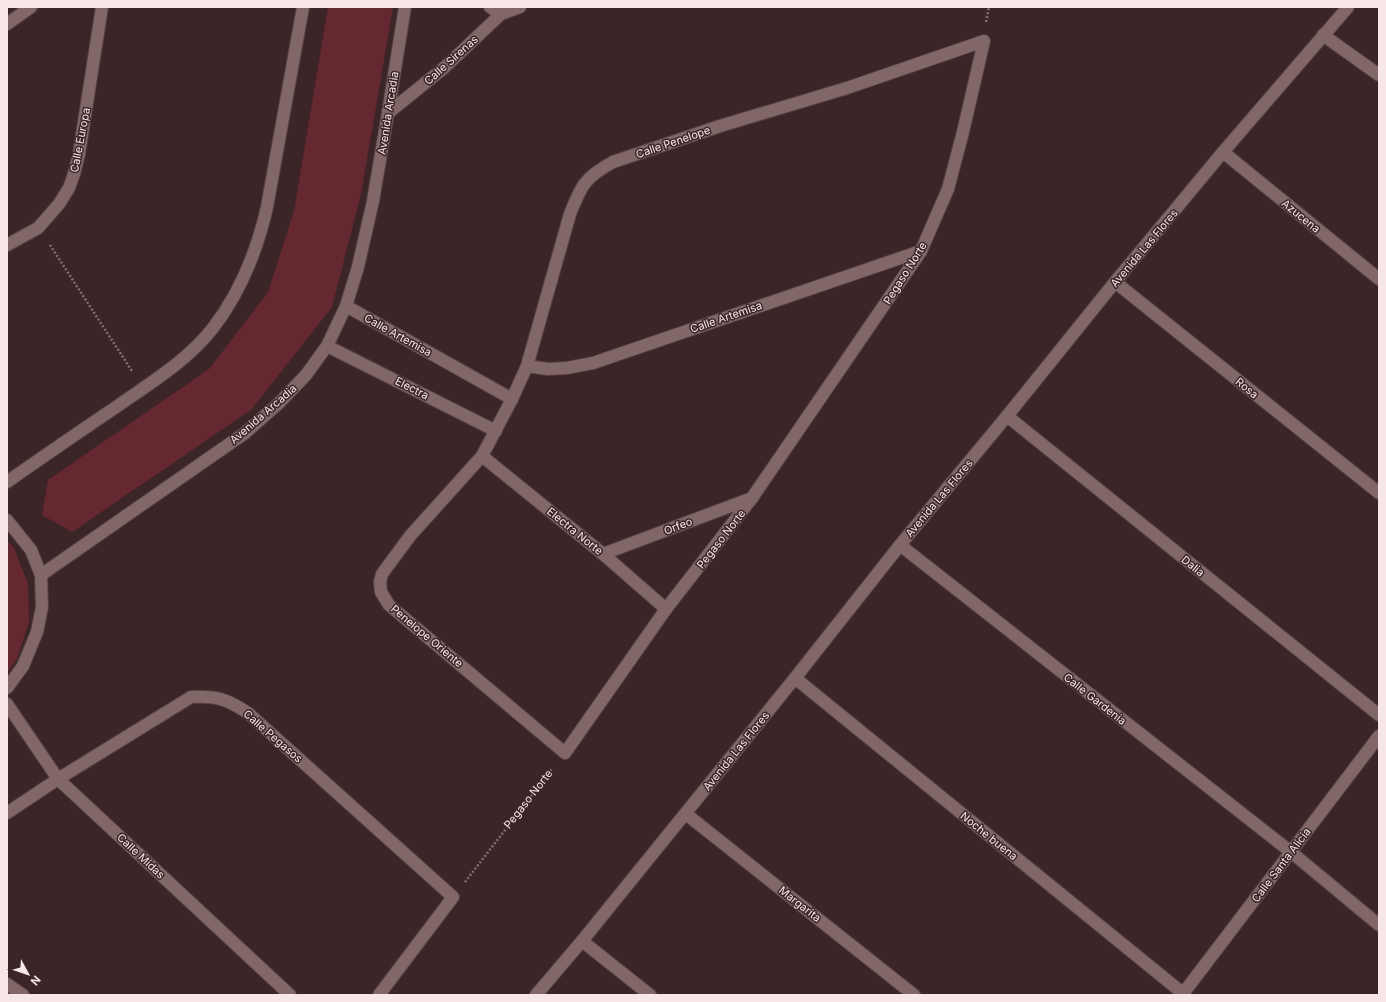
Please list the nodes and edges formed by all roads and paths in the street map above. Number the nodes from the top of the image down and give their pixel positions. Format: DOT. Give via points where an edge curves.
graph roads {
  1 [pos="31,7"];
  2 [pos="102,7"];
  3 [pos="303,7"];
  4 [pos="405,7"];
  5 [pos="490,7"];
  6 [pos="520,7"];
  7 [pos="1348,7"];
  8 [pos="501,14"];
  9 [pos="7,24"];
  10 [pos="1323,35"];
  11 [pos="984,41"];
  12 [pos="1379,75"];
  13 [pos="388,113"];
  14 [pos="1223,152"];
  15 [pos="38,228"];
  16 [pos="7,245"];
  17 [pos="921,251"];
  18 [pos="1379,279"];
  19 [pos="1115,282"];
  20 [pos="346,306"];
  21 [pos="327,346"];
  22 [pos="528,366"];
  23 [pos="143,388"];
  24 [pos="512,400"];
  25 [pos="1007,416"];
  26 [pos="496,431"];
  27 [pos="482,456"];
  28 [pos="7,482"];
  29 [pos="1379,493"];
  30 [pos="752,498"];
  31 [pos="7,520"];
  32 [pos="900,545"];
  33 [pos="603,554"];
  34 [pos="41,575"];
  35 [pos="666,609"];
  36 [pos="795,678"];
  37 [pos="7,688"];
  38 [pos="7,704"];
  39 [pos="1379,715"];
  40 [pos="1379,736"];
  41 [pos="565,753"];
  42 [pos="58,779"];
  43 [pos="7,813"];
  44 [pos="686,814"];
  45 [pos="1291,852"];
  46 [pos="453,897"];
  47 [pos="1379,925"];
  48 [pos="582,941"];
  49 [pos="7,984"];
  50 [pos="1184,994"];
  51 [pos="23,995"];
  52 [pos="290,995"];
  53 [pos="379,995"];
  54 [pos="536,995"];
  55 [pos="650,995"];
  56 [pos="914,995"];
  1 -- 9 [label="street"];
  2 -- 15 [label="street, Calle Europa" via="81,146 74,174 59,204"];
  3 -- 23 [label="street" via="267,207 261,234 247,271 230,303 190,353"];
  4 -- 13 [label="street, Avenida Arcadia"];
  5 -- 8 [label="street"];
  6 -- 8 [label="street"];
  7 -- 10 [label="street, Avenida Las Flores"];
  8 -- 13 [label="street, Calle Sirenas" via="445,67"];
  10 -- 12 [label="street"];
  10 -- 14 [label="street, Avenida Las Flores"];
  11 -- 17 [label="street, Pegaso Norte" via="948,189"];
  11 -- 22 [label="street, Calle Penelope" via="847,88 613,162 600,170 585,182 570,214"];
  13 -- 20 [label="street, Avenida Arcadia" via="371,208"];
  14 -- 18 [label="street, Azucena"];
  14 -- 19 [label="street, Avenida Las Flores"];
  15 -- 16 [label="street, Calle Europa"];
  15 -- 23 [label="path"];
  17 -- 22 [label="street, Calle Artemisa" via="593,363 567,368"];
  17 -- 30 [label="street, Pegaso Norte"];
  19 -- 25 [label="street, Avenida Las Flores"];
  19 -- 29 [label="street, Rosa"];
  20 -- 21 [label="street, Avenida Arcadia"];
  20 -- 24 [label="street, Calle Artemisa"];
  21 -- 26 [label="street, Electra"];
  21 -- 34 [label="street, Avenida Arcadia" via="306,375 245,433"];
  22 -- 24 [label="street, Calle Penelope"];
  23 -- 28 [label="street"];
  24 -- 26 [label="street, Penelope Oriente"];
  25 -- 32 [label="street, Avenida Las Flores"];
  25 -- 39 [label="street, Dalia"];
  26 -- 27 [label="street, Penelope Oriente"];
  27 -- 33 [label="street, Electra Norte"];
  27 -- 41 [label="street, Penelope Oriente" via="410,536 382,574 381,592 389,604"];
  30 -- 33 [label="street, Orfeo"];
  30 -- 35 [label="street, Pegaso Norte"];
  31 -- 34 [label="street" via="30,550"];
  32 -- 36 [label="street, Avenida Las Flores"];
  32 -- 45 [label="street, Calle Gardenia"];
  33 -- 35 [label="street, Electra Norte"];
  34 -- 37 [label="street" via="42,607 37,632 23,666"];
  35 -- 41 [label="street, Pegaso Norte"];
  36 -- 44 [label="street, Avenida Las Flores"];
  36 -- 50 [label="street, Noche buena"];
  38 -- 42 [label="street, Calle Midas"];
  40 -- 45 [label="street, Calle Santa Alicia"];
  41 -- 46 [label="path, Pegaso Norte"];
  42 -- 43 [label="street, Calle Pegasos"];
  42 -- 46 [label="street, Calle Pegasos" via="191,698 209,696 223,699 248,712"];
  42 -- 52 [label="street, Calle Midas"];
  44 -- 48 [label="street, Avenida Las Flores"];
  44 -- 56 [label="street, Margarita"];
  45 -- 47 [label="street, Calle Gardenia"];
  45 -- 50 [label="street, Calle Santa Alicia"];
  46 -- 53 [label="street"];
  48 -- 54 [label="street, Avenida Las Flores"];
  48 -- 55 [label="street"];
  49 -- 51 [label="street"];
}
